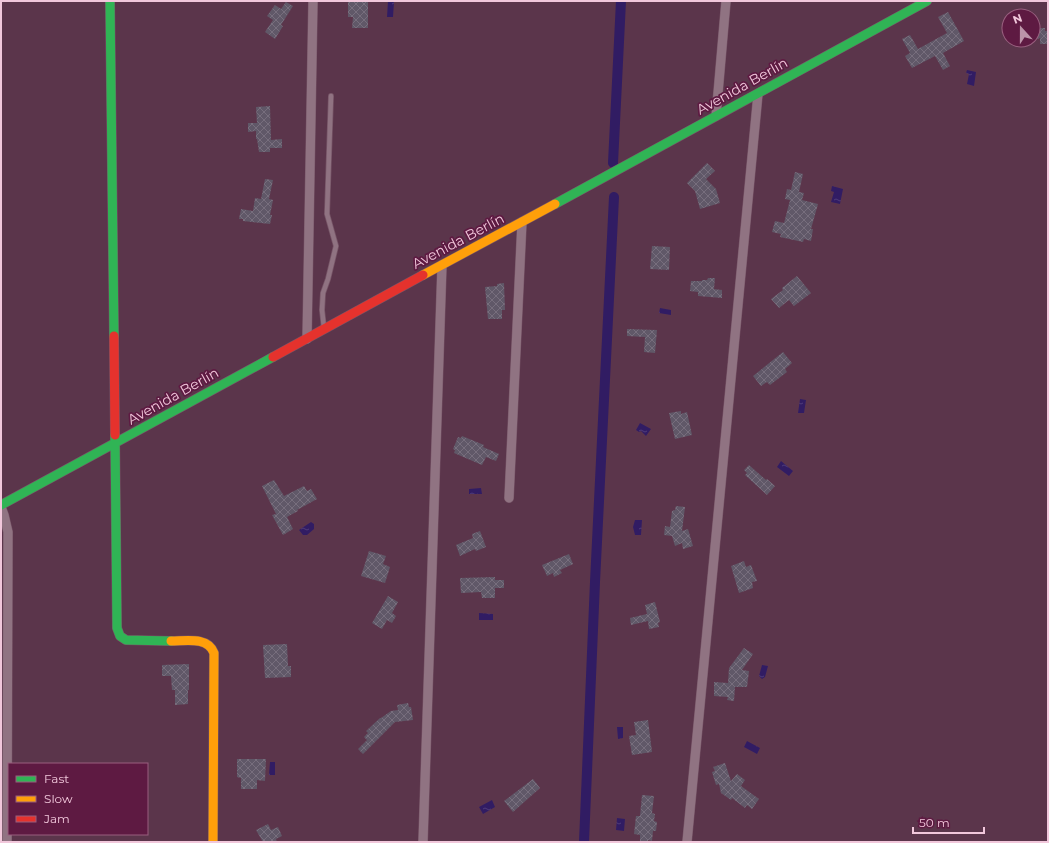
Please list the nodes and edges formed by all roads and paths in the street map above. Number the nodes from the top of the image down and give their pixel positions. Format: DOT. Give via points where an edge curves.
graph roads {
  1 [pos="110,1"];
  2 [pos="314,1"];
  3 [pos="726,1"];
  4 [pos="927,1"];
  5 [pos="911,5"];
  6 [pos="758,94"];
  7 [pos="331,96"];
  8 [pos="716,116"];
  9 [pos="522,222"];
  10 [pos="442,265"];
  11 [pos="325,329"];
  12 [pos="307,339"];
  13 [pos="115,444"];
  14 [pos="509,498"];
  15 [pos="1,506"];
  16 [pos="7,842"];
  17 [pos="212,842"];
  18 [pos="423,842"];
  19 [pos="686,842"];
  1 -- 13 [label="street"];
  2 -- 12 [label="street"];
  3 -- 8 [label="street"];
  4 -- 5 [label="street, Avenida Berlín"];
  5 -- 6 [label="street, Avenida Berlín"];
  6 -- 8 [label="street, Avenida Berlín"];
  6 -- 19 [label="street"];
  7 -- 11 [label="lane" via="327,214 336,246 323,293"];
  8 -- 9 [label="street, Avenida Berlín"];
  9 -- 10 [label="street, Avenida Berlín"];
  9 -- 14 [label="street"];
  10 -- 11 [label="street, Avenida Berlín"];
  10 -- 18 [label="street"];
  11 -- 12 [label="street, Avenida Berlín"];
  12 -- 13 [label="street, Avenida Berlín"];
  13 -- 15 [label="street, Avenida Berlín"];
  13 -- 17 [label="street" via="118,633 122,638 129,640 201,641 209,644 214,653"];
  15 -- 16 [label="street" via="8,532"];
}
